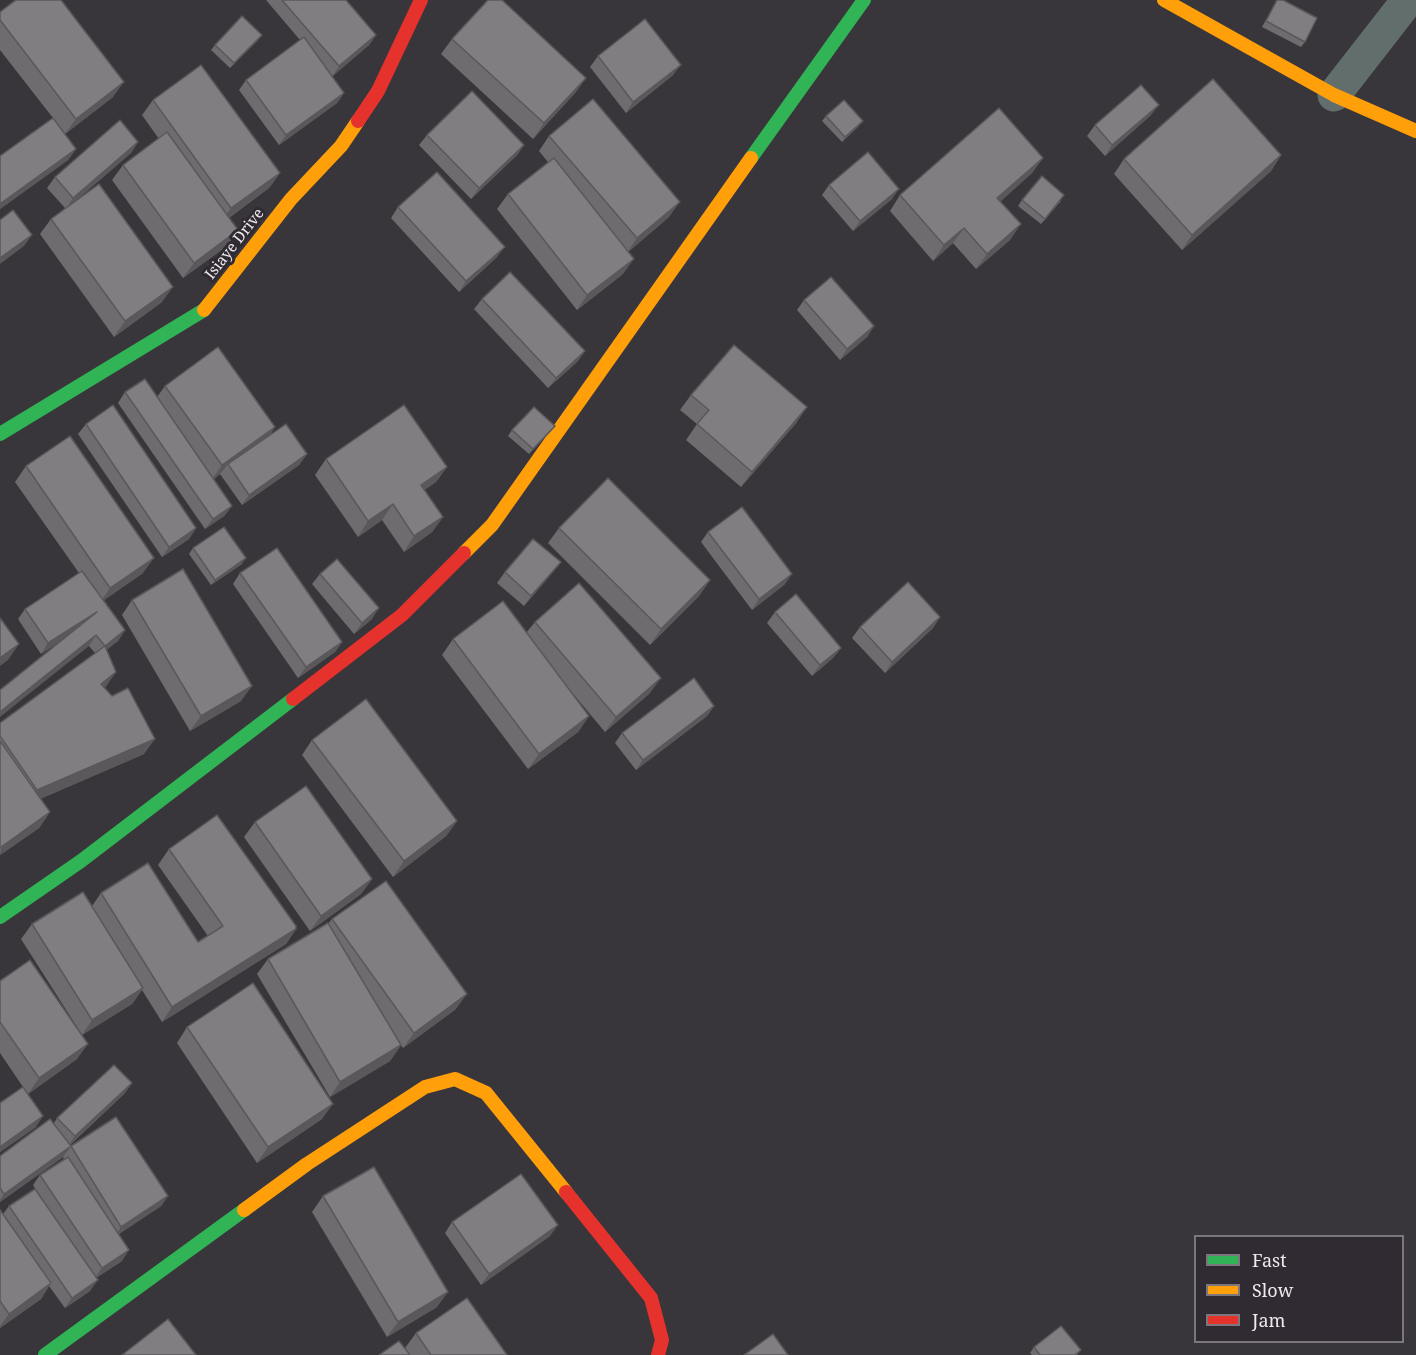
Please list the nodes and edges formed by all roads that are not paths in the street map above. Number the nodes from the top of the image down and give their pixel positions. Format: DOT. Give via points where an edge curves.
graph roads {
  1 [pos="421,0"];
  2 [pos="864,0"];
  3 [pos="1164,0"];
  4 [pos="1408,0"];
  5 [pos="1334,95"];
  6 [pos="1416,131"];
  7 [pos="0,434"];
  8 [pos="0,917"];
  9 [pos="45,1355"];
  10 [pos="658,1355"];
  1 -- 7 [label="street, Isiaye Drive" via="378,91 341,146 291,199 207,308"];
  2 -- 8 [label="street" via="492,525 402,615 81,861"];
  3 -- 5 [label="street"];
  4 -- 5 [label="street"];
  5 -- 6 [label="street"];
  9 -- 10 [label="street" via="307,1164 424,1087 455,1079 486,1093 651,1299 662,1340"];
}
